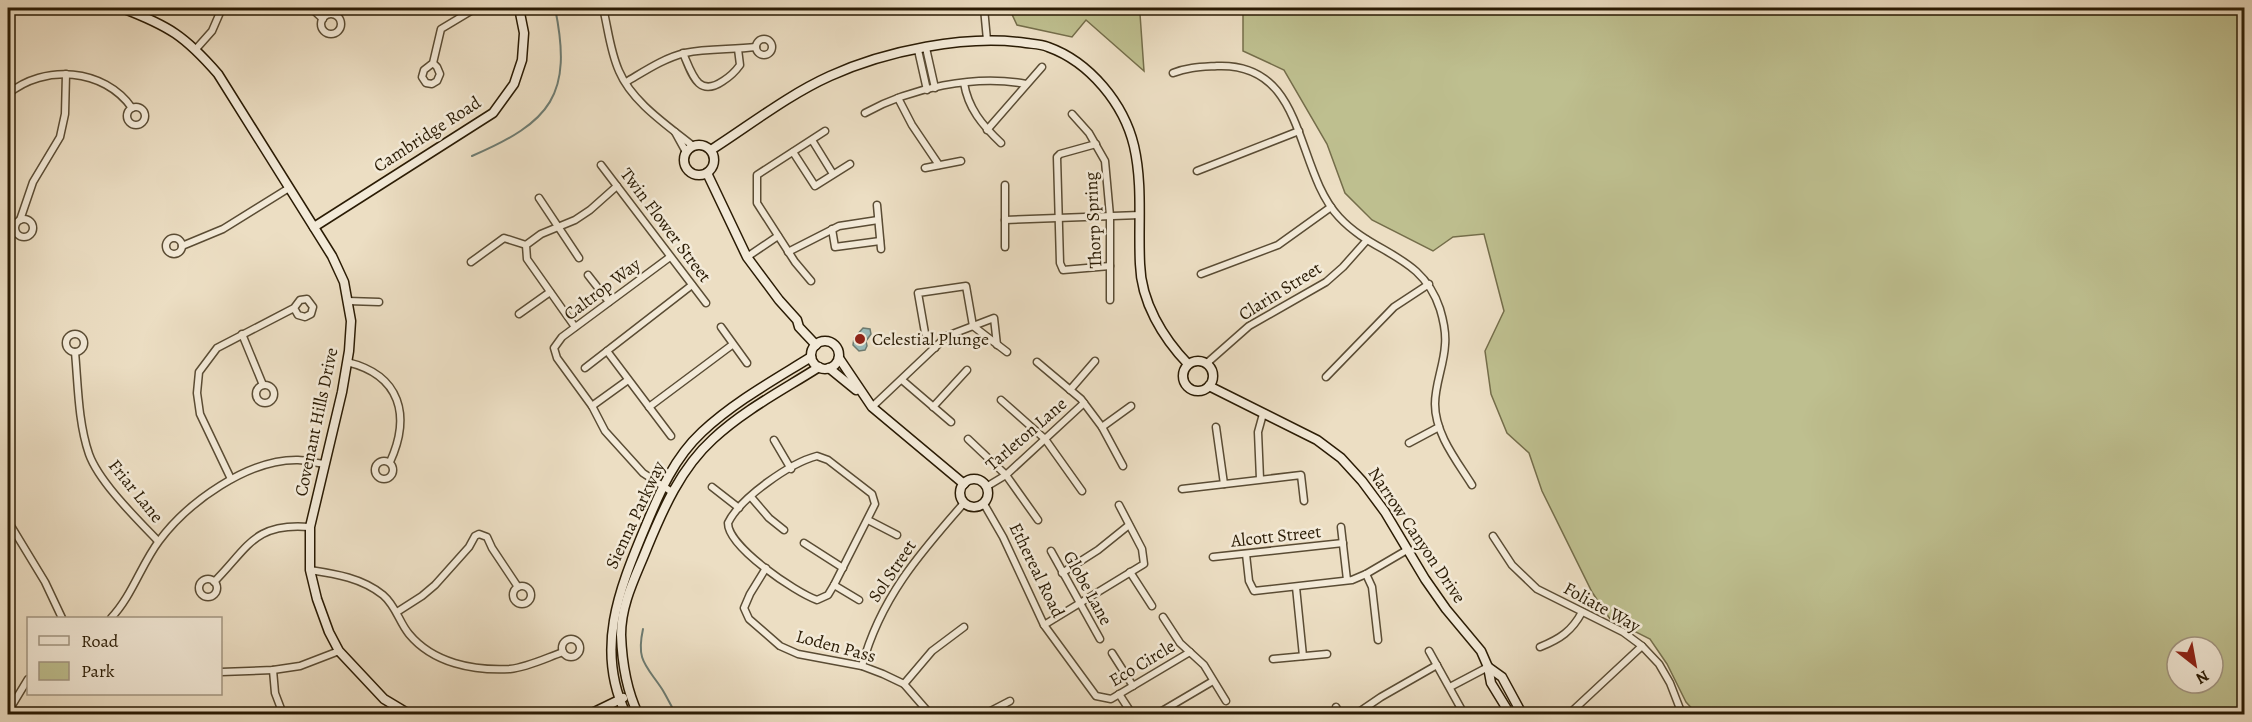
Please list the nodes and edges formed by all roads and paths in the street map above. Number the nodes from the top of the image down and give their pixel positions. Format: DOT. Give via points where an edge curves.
graph roads {
  1 [pos="123,8"];
  2 [pos="222,8"];
  3 [pos="311,8"];
  4 [pos="476,8"];
  5 [pos="519,8"];
  6 [pos="603,8"];
  7 [pos="984,8"];
  8 [pos="322,19"];
  9 [pos="987,40"];
  10 [pos="756,47"];
  11 [pos="196,49"];
  12 [pos="738,49"];
  13 [pos="922,49"];
  14 [pos="683,53"];
  15 [pos="433,63"];
  16 [pos="1042,67"];
  17 [pos="1173,73"];
  18 [pos="66,74"];
  19 [pos="626,82"];
  20 [pos="963,83"];
  21 [pos="1026,84"];
  22 [pos="931,89"];
  23 [pos="8,94"];
  24 [pos="898,98"];
  25 [pos="132,108"];
  26 [pos="865,113"];
  27 [pos="1072,114"];
  28 [pos="987,130"];
  29 [pos="825,131"];
  30 [pos="1299,131"];
  31 [pos="812,140"];
  32 [pos="1001,143"];
  33 [pos="1096,144"];
  34 [pos="690,149"];
  35 [pos="711,150"];
  36 [pos="793,152"];
  37 [pos="961,161"];
  38 [pos="850,164"];
  39 [pos="601,165"];
  40 [pos="939,165"];
  41 [pos="925,168"];
  42 [pos="1197,171"];
  43 [pos="707,173"];
  44 [pos="833,174"];
  45 [pos="1005,185"];
  46 [pos="617,186"];
  47 [pos="289,188"];
  48 [pos="539,198"];
  49 [pos="877,205"];
  50 [pos="1331,207"];
  51 [pos="1140,214"];
  52 [pos="1110,216"];
  53 [pos="1058,219"];
  54 [pos="20,220"];
  55 [pos="878,220"];
  56 [pos="1005,220"];
  57 [pos="314,227"];
  58 [pos="559,228"];
  59 [pos="832,229"];
  60 [pos="778,236"];
  61 [pos="1367,240"];
  62 [pos="880,241"];
  63 [pos="526,245"];
  64 [pos="182,246"];
  65 [pos="1005,247"];
  66 [pos="881,249"];
  67 [pos="788,252"];
  68 [pos="670,257"];
  69 [pos="747,257"];
  70 [pos="579,258"];
  71 [pos="471,262"];
  72 [pos="1110,266"];
  73 [pos="1202,274"];
  74 [pos="588,275"];
  75 [pos="811,281"];
  76 [pos="1429,284"];
  77 [pos="692,285"];
  78 [pos="550,292"];
  79 [pos="1110,300"];
  80 [pos="348,301"];
  81 [pos="379,302"];
  82 [pos="609,302"];
  83 [pos="706,303"];
  84 [pos="294,308"];
  85 [pos="519,314"];
  86 [pos="973,326"];
  87 [pos="575,327"];
  88 [pos="721,327"];
  89 [pos="242,334"];
  90 [pos="819,343"];
  91 [pos="732,345"];
  92 [pos="997,346"];
  93 [pos="935,348"];
  94 [pos="607,351"];
  95 [pos="75,352"];
  96 [pos="1007,352"];
  97 [pos="812,357"];
  98 [pos="839,358"];
  99 [pos="1095,361"];
  100 [pos="347,362"];
  101 [pos="1037,362"];
  102 [pos="747,363"];
  103 [pos="1207,363"];
  104 [pos="1188,364"];
  105 [pos="819,367"];
  106 [pos="585,368"];
  107 [pos="829,368"];
  108 [pos="967,370"];
  109 [pos="1326,377"];
  110 [pos="628,380"];
  111 [pos="902,380"];
  112 [pos="263,386"];
  113 [pos="1209,386"];
  114 [pos="1070,390"];
  115 [pos="863,395"];
  116 [pos="1001,400"];
  117 [pos="1084,403"];
  118 [pos="592,406"];
  119 [pos="1131,406"];
  120 [pos="649,407"];
  121 [pos="872,407"];
  122 [pos="933,407"];
  123 [pos="1263,414"];
  124 [pos="951,422"];
  125 [pos="1102,427"];
  126 [pos="1216,427"];
  127 [pos="1439,427"];
  128 [pos="671,436"];
  129 [pos="968,439"];
  130 [pos="1045,439"];
  131 [pos="774,440"];
  132 [pos="1409,443"];
  133 [pos="390,462"];
  134 [pos="325,464"];
  135 [pos="1123,466"];
  136 [pos="791,469"];
  137 [pos="1006,475"];
  138 [pos="231,479"];
  139 [pos="1260,480"];
  140 [pos="964,484"];
  141 [pos="1224,484"];
  142 [pos="1472,485"];
  143 [pos="662,487"];
  144 [pos="712,487"];
  145 [pos="986,487"];
  146 [pos="1182,489"];
  147 [pos="1082,491"];
  148 [pos="672,492"];
  149 [pos="751,497"];
  150 [pos="1304,501"];
  151 [pos="964,503"];
  152 [pos="984,504"];
  153 [pos="1119,505"];
  154 [pos="739,508"];
  155 [pos="868,520"];
  156 [pos="1038,520"];
  157 [pos="8,521"];
  158 [pos="1129,525"];
  159 [pos="310,526"];
  160 [pos="1341,527"];
  161 [pos="784,530"];
  162 [pos="897,535"];
  163 [pos="1493,536"];
  164 [pos="158,541"];
  165 [pos="804,543"];
  166 [pos="1343,543"];
  167 [pos="1407,550"];
  168 [pos="1051,551"];
  169 [pos="1246,555"];
  170 [pos="1213,557"];
  171 [pos="766,568"];
  172 [pos="843,568"];
  173 [pos="310,570"];
  174 [pos="1062,573"];
  175 [pos="1130,573"];
  176 [pos="1366,574"];
  177 [pos="1347,580"];
  178 [pos="214,582"];
  179 [pos="834,585"];
  180 [pos="518,587"];
  181 [pos="1296,587"];
  182 [pos="859,600"];
  183 [pos="1079,604"];
  184 [pos="1152,606"];
  185 [pos="397,612"];
  186 [pos="1582,612"];
  187 [pos="62,617"];
  188 [pos="112,617"];
  189 [pos="1163,617"];
  190 [pos="1044,625"];
  191 [pos="964,627"];
  192 [pos="1100,639"];
  193 [pos="1378,640"];
  194 [pos="1641,646"];
  195 [pos="1540,647"];
  196 [pos="339,651"];
  197 [pos="1429,651"];
  198 [pos="563,652"];
  199 [pos="1190,652"];
  200 [pos="1112,653"];
  201 [pos="1327,654"];
  202 [pos="1303,656"];
  203 [pos="1273,659"];
  204 [pos="1437,665"];
  205 [pos="862,666"];
  206 [pos="1488,667"];
  207 [pos="273,670"];
  208 [pos="222,672"];
  209 [pos="27,680"];
  210 [pos="1213,681"];
  211 [pos="904,684"];
  212 [pos="1133,686"];
  213 [pos="1449,687"];
  214 [pos="1119,694"];
  215 [pos="629,695"];
  216 [pos="1110,699"];
  217 [pos="620,700"];
  218 [pos="1010,701"];
  219 [pos="1226,701"];
  220 [pos="8,707"];
  221 [pos="1336,708"];
  222 [pos="283,714"];
  223 [pos="409,714"];
  224 [pos="590,714"];
  225 [pos="626,714"];
  226 [pos="638,714"];
  227 [pos="930,714"];
  228 [pos="985,714"];
  229 [pos="1132,714"];
  230 [pos="1157,714"];
  231 [pos="1340,714"];
  232 [pos="1359,714"];
  233 [pos="1462,714"];
  234 [pos="1510,714"];
  235 [pos="1522,714"];
  236 [pos="1569,714"];
  237 [pos="1682,714"];
  1 -- 11 [label="street, Covenant Hills Drive" via="155,20"];
  2 -- 11 [label="street" via="212,31"];
  3 -- 8 [label="street"];
  4 -- 15 [label="street" via="441,29"];
  5 -- 57 [label="street, Cambridge Road" via="524,33 522,60 514,84 493,113"];
  6 -- 19 [label="street" via="619,73"];
  7 -- 9 [label="street"];
  9 -- 13 [label="street"];
  9 -- 51 [label="street" via="1048,46 1083,66 1111,96 1134,146"];
  10 -- 12 [label="street"];
  11 -- 47 [label="street, Covenant Hills Drive" via="218,74"];
  12 -- 14 [label="street"];
  12 -- 14 [label="street" via="740,65 735,73 713,88 698,82"];
  13 -- 22 [label="street"];
  13 -- 35 [label="street" via="890,55 831,75"];
  14 -- 19 [label="street"];
  16 -- 21 [label="street"];
  17 -- 30 [label="street" via="1188,67 1234,65 1256,72 1277,91 1292,112"];
  18 -- 23 [label="street" via="43,76"];
  18 -- 25 [label="street" via="94,78 113,87"];
  18 -- 54 [label="street" via="66,114 60,137 33,182"];
  19 -- 34 [label="street"];
  20 -- 21 [label="street" via="988,80"];
  20 -- 22 [label="street"];
  20 -- 28 [label="street" via="967,99"];
  21 -- 28 [label="street"];
  22 -- 24 [label="street"];
  24 -- 26 [label="street"];
  24 -- 40 [label="street"];
  27 -- 33 [label="street, Thorp Spring"];
  28 -- 32 [label="street"];
  29 -- 31 [label="street"];
  30 -- 42 [label="street"];
  30 -- 50 [label="street" via="1317,182"];
  31 -- 36 [label="street"];
  31 -- 44 [label="street"];
  33 -- 52 [label="street, Thorp Spring" via="1105,161"];
  33 -- 53 [label="street" via="1057,157"];
  34 -- 35 [label="street" via="703,145"];
  34 -- 43 [label="street" via="684,164 690,172"];
  35 -- 43 [label="street" via="714,162"];
  36 -- 44 [label="street" via="814,186"];
  36 -- 60 [label="street" via="757,175 757,203"];
  37 -- 40 [label="street"];
  38 -- 44 [label="street"];
  39 -- 46 [label="street, Twin Flower Street"];
  40 -- 41 [label="street"];
  43 -- 69 [label="street"];
  45 -- 56 [label="street"];
  46 -- 58 [label="street" via="590,210"];
  46 -- 68 [label="street, Twin Flower Street"];
  47 -- 57 [label="street, Covenant Hills Drive"];
  47 -- 64 [label="street" via="223,229"];
  48 -- 58 [label="street"];
  49 -- 55 [label="street"];
  50 -- 61 [label="street"];
  50 -- 73 [label="street" via="1278,245"];
  51 -- 52 [label="street"];
  51 -- 104 [label="street" via="1140,266 1146,296 1157,324"];
  52 -- 53 [label="street"];
  52 -- 72 [label="street, Thorp Spring"];
  53 -- 56 [label="street"];
  53 -- 72 [label="street" via="1063,270"];
  55 -- 59 [label="street"];
  55 -- 62 [label="street"];
  56 -- 65 [label="street"];
  57 -- 80 [label="street, Covenant Hills Drive" via="344,282"];
  58 -- 63 [label="street"];
  58 -- 70 [label="street"];
  59 -- 62 [label="street" via="835,247"];
  59 -- 67 [label="street"];
  60 -- 67 [label="street"];
  60 -- 69 [label="street"];
  61 -- 76 [label="street" via="1408,263"];
  61 -- 103 [label="street, Clarin Street" via="1326,282 1249,326"];
  62 -- 66 [label="street"];
  63 -- 71 [label="street" via="504,238"];
  63 -- 78 [label="street" via="527,259"];
  67 -- 75 [label="street"];
  68 -- 77 [label="street, Twin Flower Street"];
  68 -- 82 [label="street, Caltrop Way"];
  69 -- 90 [label="street" via="779,300"];
  72 -- 79 [label="street, Thorp Spring"];
  74 -- 82 [label="street"];
  76 -- 109 [label="street" via="1394,307"];
  76 -- 127 [label="street" via="1441,311 1445,345 1435,404"];
  77 -- 83 [label="street, Twin Flower Street"];
  77 -- 94 [label="street"];
  78 -- 85 [label="street"];
  78 -- 87 [label="street"];
  80 -- 81 [label="street"];
  80 -- 100 [label="street, Covenant Hills Drive" via="351,321"];
  82 -- 87 [label="street, Caltrop Way"];
  84 -- 89 [label="street"];
  86 -- 92 [label="street"];
  86 -- 92 [label="street" via="994,318"];
  86 -- 93 [label="street" via="946,336"];
  86 -- 93 [label="street" via="966,286 918,293 926,333"];
  87 -- 118 [label="street, Caltrop Way" via="554,348"];
  88 -- 91 [label="street"];
  89 -- 112 [label="street"];
  89 -- 138 [label="street" via="217,348 199,372 197,393 200,414"];
  90 -- 97 [label="street" via="812,350"];
  90 -- 98 [label="street" via="835,344"];
  91 -- 102 [label="street"];
  91 -- 120 [label="street"];
  92 -- 96 [label="street"];
  93 -- 111 [label="street"];
  94 -- 106 [label="street"];
  94 -- 110 [label="street"];
  95 -- 164 [label="street, Friar Lane" via="89,455 132,514"];
  97 -- 105 [label="street"];
  97 -- 143 [label="street, Sienna Parkway" via="723,413 685,450"];
  98 -- 107 [label="street"];
  98 -- 115 [label="street"];
  99 -- 114 [label="street"];
  100 -- 133 [label="street" via="376,373 398,401 401,428"];
  100 -- 134 [label="street, Covenant Hills Drive"];
  101 -- 114 [label="street"];
  103 -- 104 [label="street" via="1197,360"];
  103 -- 113 [label="street" via="1213,376"];
  104 -- 113 [label="street, Narrow Canyon Drive" via="1183,372 1187,386 1196,391"];
  105 -- 107 [label="street"];
  105 -- 148 [label="street, Sienna Parkway" via="739,417 693,460"];
  107 -- 115 [label="street"];
  108 -- 122 [label="street"];
  110 -- 118 [label="street"];
  110 -- 120 [label="street"];
  111 -- 121 [label="street"];
  111 -- 122 [label="street"];
  113 -- 123 [label="street, Narrow Canyon Drive"];
  114 -- 117 [label="street"];
  115 -- 121 [label="street"];
  116 -- 130 [label="street"];
  117 -- 125 [label="street"];
  117 -- 130 [label="street, Tarleton Lane"];
  118 -- 143 [label="street" via="605,430 643,473"];
  119 -- 125 [label="street"];
  120 -- 128 [label="street"];
  121 -- 140 [label="street"];
  122 -- 124 [label="street"];
  123 -- 139 [label="street" via="1258,432"];
  123 -- 167 [label="street, Narrow Canyon Drive" via="1317,440 1341,458 1385,512"];
  125 -- 135 [label="street"];
  126 -- 141 [label="street"];
  127 -- 132 [label="street"];
  127 -- 142 [label="street"];
  129 -- 137 [label="street"];
  130 -- 137 [label="street, Tarleton Lane"];
  130 -- 147 [label="street"];
  131 -- 136 [label="street"];
  134 -- 138 [label="street" via="298,460 264,465"];
  134 -- 159 [label="street, Covenant Hills Drive"];
  136 -- 149 [label="street"];
  136 -- 155 [label="street" via="817,456 828,460 872,494 875,504"];
  137 -- 145 [label="street, Tarleton Lane"];
  137 -- 156 [label="street"];
  138 -- 164 [label="street" via="205,496"];
  139 -- 141 [label="street"];
  139 -- 150 [label="street" via="1301,475"];
  140 -- 145 [label="street" via="976,480"];
  140 -- 151 [label="street" via="960,492"];
  141 -- 146 [label="street"];
  143 -- 148 [label="street"];
  143 -- 217 [label="street, Sienna Parkway" via="616,606 612,656"];
  144 -- 154 [label="street"];
  145 -- 152 [label="street"];
  148 -- 215 [label="street, Sienna Parkway" via="625,606 621,634"];
  149 -- 154 [label="street"];
  149 -- 161 [label="street"];
  151 -- 152 [label="street" via="972,507"];
  151 -- 205 [label="street, Sol Street" via="895,588 879,618"];
  152 -- 190 [label="street, Ethereal Road"];
  153 -- 158 [label="street"];
  154 -- 171 [label="street" via="728,523 731,535"];
  155 -- 162 [label="street"];
  155 -- 172 [label="street"];
  157 -- 187 [label="street"];
  158 -- 174 [label="street"];
  158 -- 175 [label="street" via="1142,549 1144,564"];
  159 -- 173 [label="street, Covenant Hills Drive"];
  159 -- 178 [label="street" via="266,532 249,542"];
  160 -- 166 [label="street"];
  163 -- 186 [label="street, Foliate Way" via="1512,565 1537,589"];
  164 -- 188 [label="street"];
  165 -- 172 [label="street"];
  166 -- 169 [label="street, Alcott Street"];
  166 -- 177 [label="street"];
  167 -- 176 [label="street"];
  167 -- 206 [label="street, Narrow Canyon Drive" via="1446,609 1481,651"];
  168 -- 174 [label="street, Globe Lane"];
  169 -- 170 [label="street, Alcott Street"];
  169 -- 181 [label="street" via="1254,591"];
  171 -- 179 [label="street" via="817,600 828,595"];
  171 -- 205 [label="street, Loden Pass" via="744,608 749,619 780,646 798,654"];
  172 -- 179 [label="street"];
  173 -- 185 [label="street" via="363,582 385,596"];
  173 -- 196 [label="street, Covenant Hills Drive" via="321,610"];
  174 -- 183 [label="street, Globe Lane"];
  175 -- 183 [label="street"];
  175 -- 184 [label="street"];
  176 -- 177 [label="street"];
  176 -- 193 [label="street" via="1372,587"];
  177 -- 181 [label="street"];
  179 -- 182 [label="street"];
  180 -- 185 [label="street" via="487,537 479,534 435,585"];
  181 -- 202 [label="street"];
  183 -- 190 [label="street"];
  183 -- 192 [label="street, Globe Lane"];
  185 -- 198 [label="street" via="408,633 430,653 456,665 511,669"];
  186 -- 194 [label="street, Foliate Way" via="1623,632"];
  186 -- 195 [label="street" via="1568,633"];
  189 -- 199 [label="street" via="1180,644"];
  190 -- 216 [label="street, Ethereal Road" via="1096,696"];
  191 -- 211 [label="street" via="932,651"];
  194 -- 236 [label="street"];
  194 -- 237 [label="street, Foliate Way" via="1659,664"];
  196 -- 207 [label="street" via="300,666"];
  196 -- 223 [label="street, Covenant Hills Drive" via="384,699"];
  197 -- 204 [label="street"];
  199 -- 210 [label="street"];
  199 -- 212 [label="street, Eco Circle"];
  200 -- 212 [label="street"];
  201 -- 202 [label="street"];
  202 -- 203 [label="street"];
  204 -- 213 [label="street"];
  204 -- 232 [label="street"];
  205 -- 211 [label="street, Loden Pass"];
  206 -- 213 [label="street"];
  206 -- 234 [label="street, Narrow Canyon Drive" via="1491,683"];
  206 -- 235 [label="street, Narrow Canyon Drive" via="1502,677"];
  207 -- 208 [label="street"];
  207 -- 222 [label="street" via="275,693"];
  209 -- 220 [label="street"];
  210 -- 219 [label="street"];
  210 -- 230 [label="street"];
  211 -- 227 [label="street, Loden Pass"];
  212 -- 214 [label="street, Eco Circle"];
  213 -- 233 [label="street"];
  214 -- 216 [label="street, Eco Circle"];
  214 -- 229 [label="street"];
  215 -- 217 [label="street"];
  215 -- 226 [label="street, Sienna Parkway"];
  217 -- 224 [label="street"];
  217 -- 225 [label="street, Sienna Parkway"];
  218 -- 228 [label="street"];
  221 -- 231 [label="street"];
}
